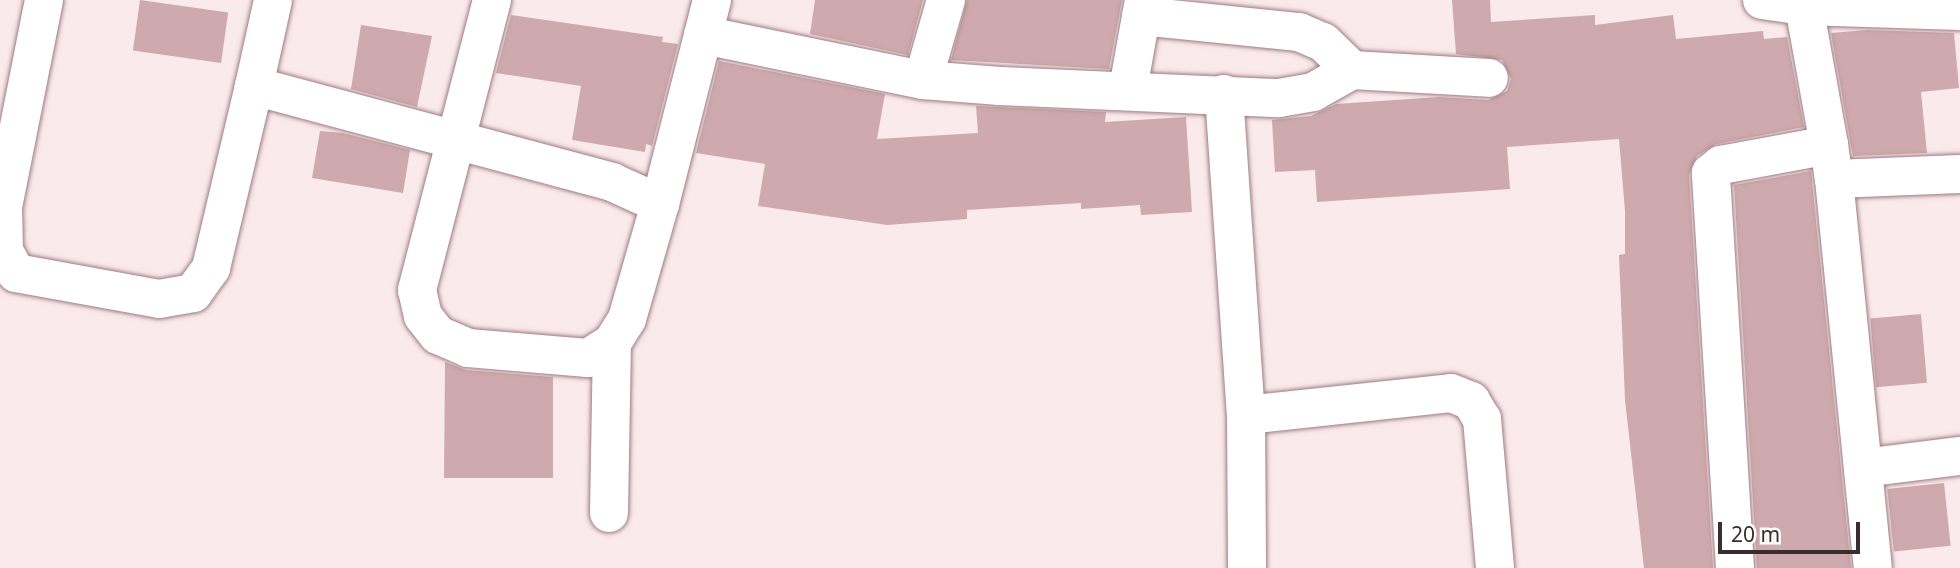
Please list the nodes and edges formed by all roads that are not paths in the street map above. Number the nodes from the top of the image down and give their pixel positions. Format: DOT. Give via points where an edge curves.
graph roads {
  1 [pos="44,0"];
  2 [pos="273,0"];
  3 [pos="492,0"];
  4 [pos="946,0"];
  5 [pos="1762,0"];
  6 [pos="1804,6"];
  7 [pos="1143,8"];
  8 [pos="1960,11"];
  9 [pos="707,17"];
  10 [pos="1352,70"];
  11 [pos="1489,78"];
  12 [pos="923,80"];
  13 [pos="254,86"];
  14 [pos="1128,89"];
  15 [pos="1224,94"];
  16 [pos="456,137"];
  17 [pos="1831,162"];
  18 [pos="1960,174"];
  19 [pos="660,204"];
  20 [pos="612,343"];
  21 [pos="1246,415"];
  22 [pos="1960,456"];
  23 [pos="1863,468"];
  24 [pos="609,513"];
  25 [pos="1247,568"];
  26 [pos="1495,568"];
  27 [pos="1735,568"];
  28 [pos="1873,568"];
  1 -- 13 [label="street" via="3,207 4,251 16,273 159,299 193,293 211,268"];
  2 -- 13 [label="street"];
  3 -- 16 [label="street"];
  4 -- 12 [label="street"];
  5 -- 6 [label="street"];
  6 -- 8 [label="street"];
  6 -- 17 [label="street"];
  7 -- 10 [label="street" via="1299,32 1323,42"];
  7 -- 14 [label="street"];
  9 -- 12 [label="street"];
  9 -- 19 [label="street"];
  10 -- 11 [label="street"];
  10 -- 15 [label="street" via="1313,92 1279,98"];
  12 -- 14 [label="street"];
  13 -- 16 [label="street"];
  14 -- 15 [label="street"];
  15 -- 21 [label="street"];
  16 -- 19 [label="street" via="612,181"];
  16 -- 20 [label="street" via="417,290 423,316 438,335 468,348 588,358"];
  17 -- 18 [label="street"];
  17 -- 23 [label="street"];
  17 -- 27 [label="street" via="1721,164 1711,176"];
  19 -- 20 [label="street" via="627,318"];
  20 -- 24 [label="street"];
  21 -- 25 [label="street"];
  21 -- 26 [label="street" via="1451,393 1471,401 1482,419"];
  22 -- 23 [label="street"];
  23 -- 28 [label="street"];
}
